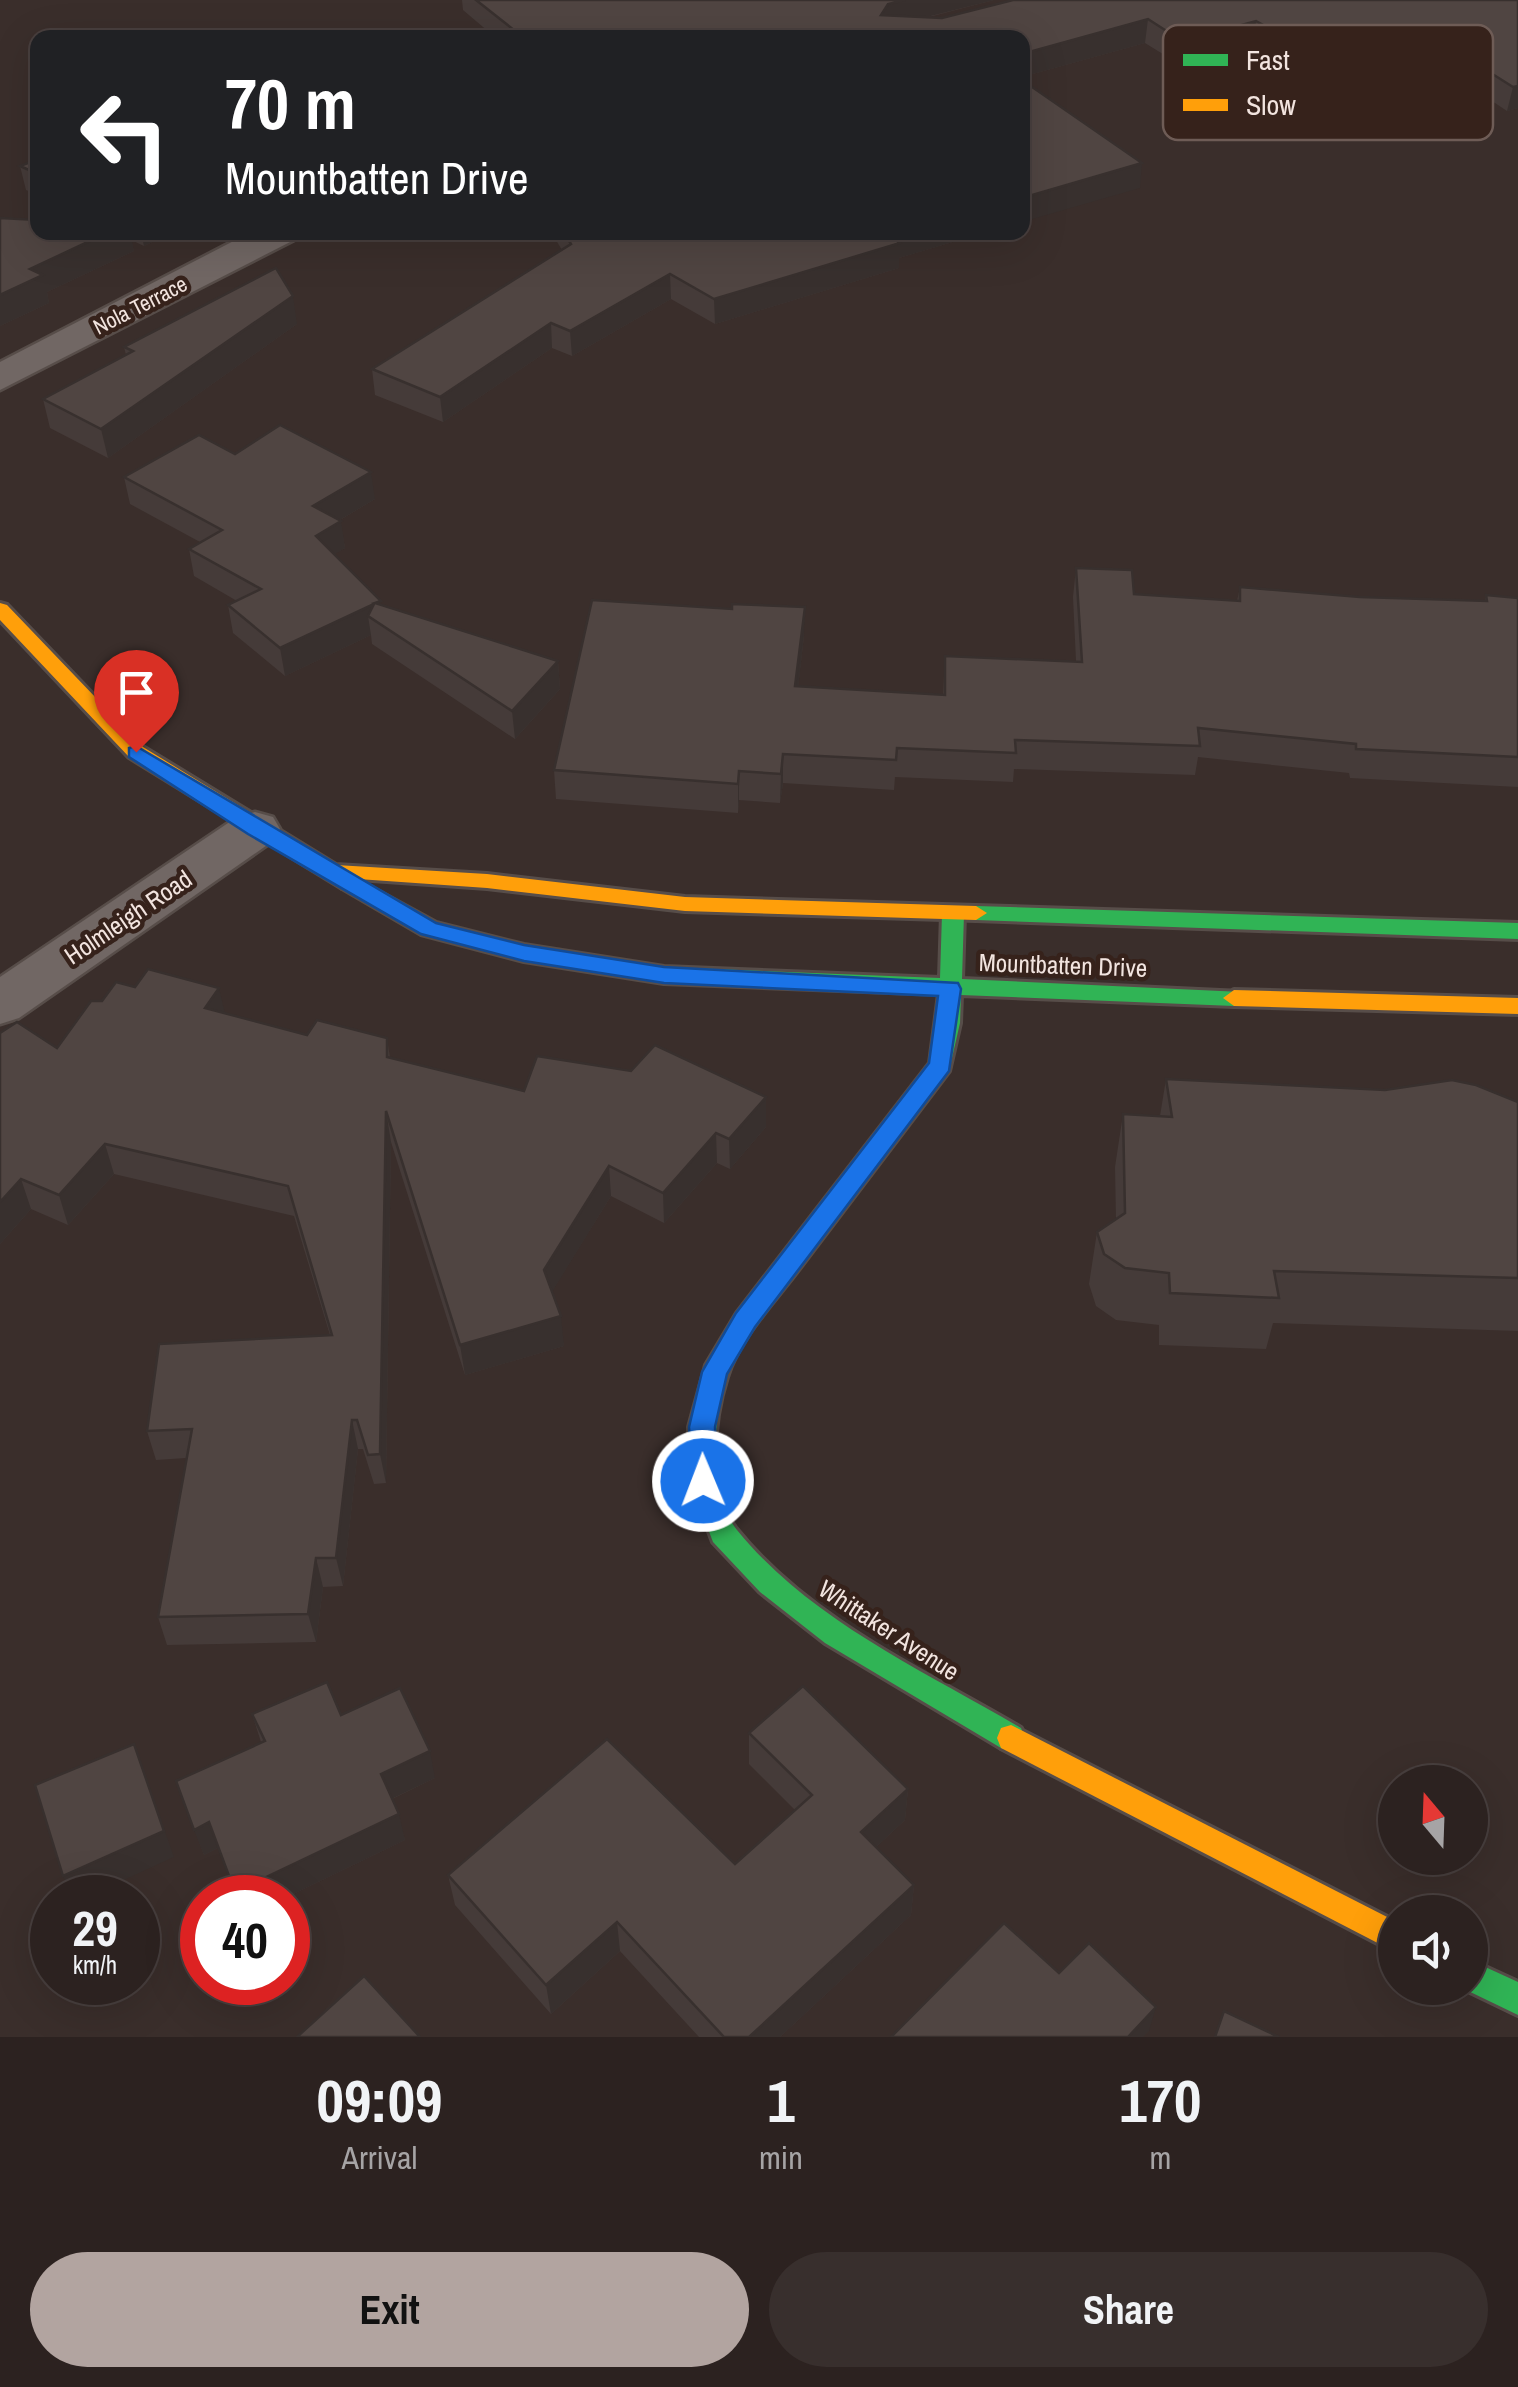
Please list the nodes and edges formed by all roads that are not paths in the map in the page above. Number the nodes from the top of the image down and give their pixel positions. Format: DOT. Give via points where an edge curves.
graph roads {
  1 [pos="266,240"];
  2 [pos="0,378"];
  3 [pos="0,610"];
  4 [pos="255,829"];
  5 [pos="326,870"];
  6 [pos="953,914"];
  7 [pos="1518,931"];
  8 [pos="950,989"];
  9 [pos="0,1004"];
  10 [pos="1518,1006"];
  11 [pos="1378,1928"];
  12 [pos="1488,1984"];
  13 [pos="1518,1999"];
  1 -- 2 [label="street, Nola Terrace"];
  3 -- 4 [label="main road, Mountbatten Drive" via="136,752"];
  4 -- 5 [label="main road, Mountbatten Drive"];
  4 -- 9 [label="street, Holmleigh Road"];
  5 -- 6 [label="main road, Mountbatten Drive" via="685,904"];
  5 -- 8 [label="main road, Mountbatten Drive" via="429,929 524,953 664,975"];
  6 -- 7 [label="main road, Mountbatten Drive"];
  6 -- 8 [label="main road, Whittaker Avenue"];
  8 -- 10 [label="main road, Mountbatten Drive"];
  8 -- 11 [label="main road, Whittaker Avenue" via="941,1064 746,1320 715,1372 702,1427 703,1481 723,1534 836,1634 1060,1767"];
  12 -- 13 [label="main road"];
}
